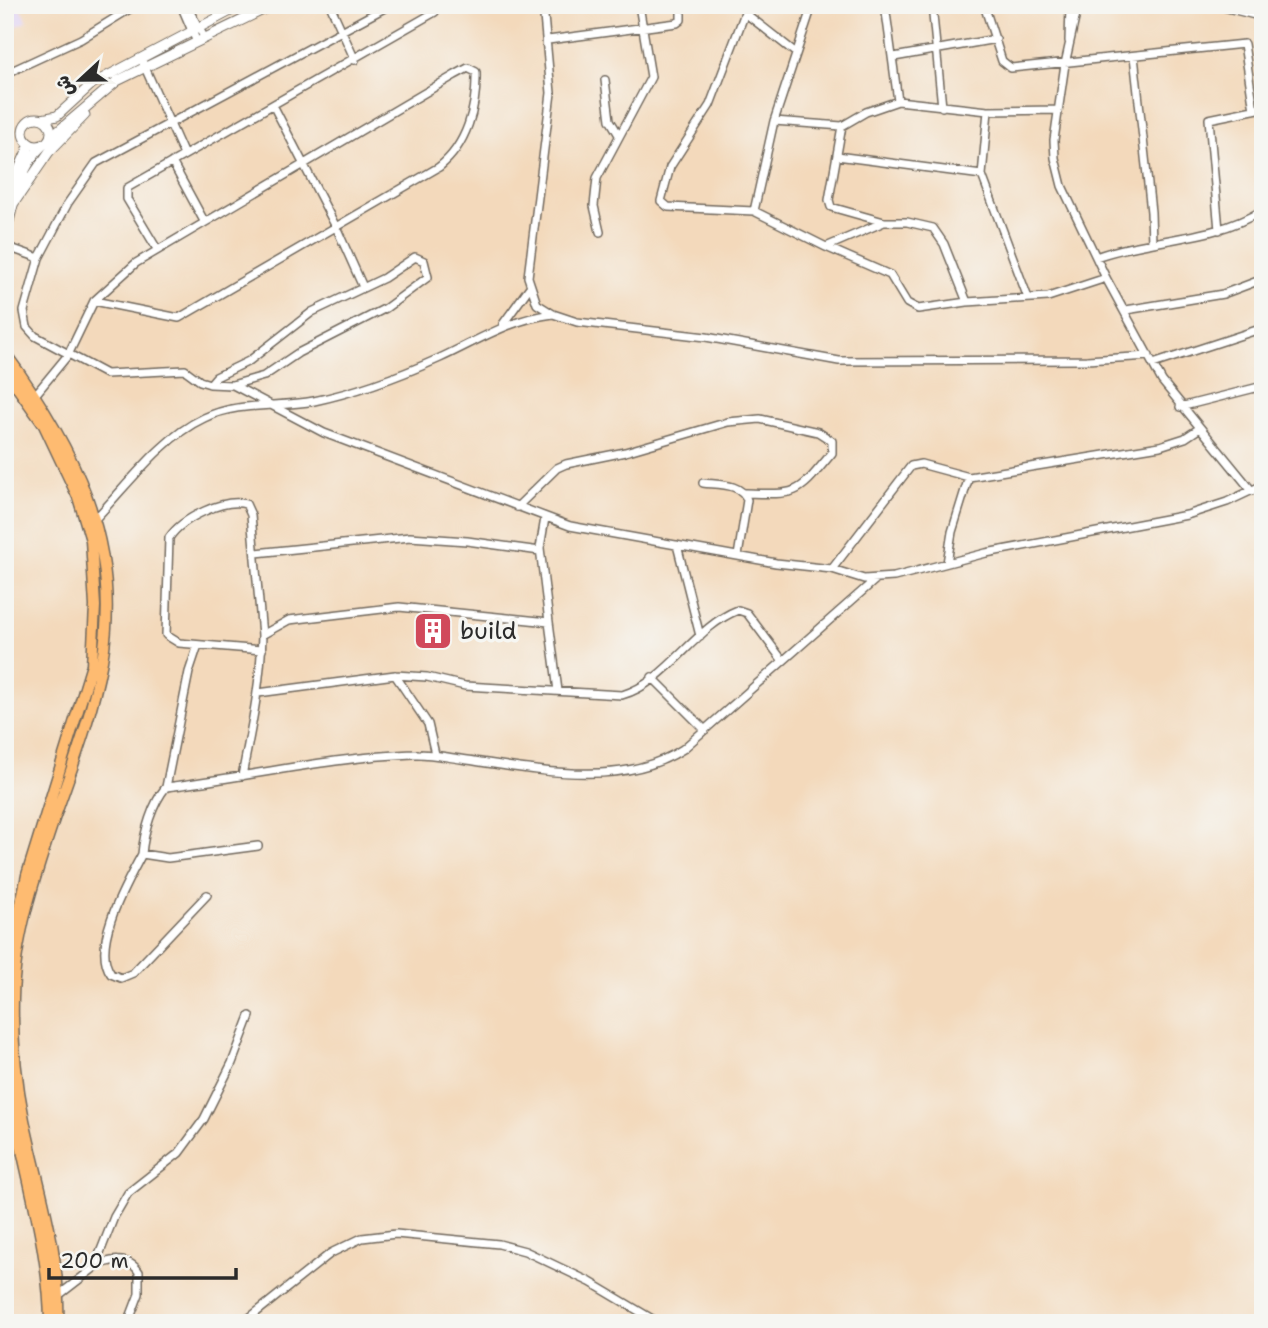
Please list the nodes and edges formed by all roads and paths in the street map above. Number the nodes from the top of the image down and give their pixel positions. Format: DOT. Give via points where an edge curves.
graph roads {
  1 [pos="136,5"];
  2 [pos="183,5"];
  3 [pos="242,5"];
  4 [pos="273,5"];
  5 [pos="330,5"];
  6 [pos="390,5"];
  7 [pos="543,5"];
  8 [pos="639,5"];
  9 [pos="681,5"];
  10 [pos="885,5"];
  11 [pos="932,5"];
  12 [pos="984,5"];
  13 [pos="1070,5"];
  14 [pos="1078,5"];
  15 [pos="1215,5"];
  16 [pos="746,9"];
  17 [pos="435,12"];
  18 [pos="810,12"];
  19 [pos="1263,17"];
  20 [pos="643,28"];
  21 [pos="195,29"];
  22 [pos="342,33"];
  23 [pos="200,38"];
  24 [pos="996,39"];
  25 [pos="548,40"];
  26 [pos="1069,42"];
  27 [pos="938,50"];
  28 [pos="796,52"];
  29 [pos="1134,56"];
  30 [pos="894,57"];
  31 [pos="355,60"];
  32 [pos="143,62"];
  33 [pos="1065,64"];
  34 [pos="5,74"];
  35 [pos="117,80"];
  36 [pos="605,80"];
  37 [pos="898,101"];
  38 [pos="273,106"];
  39 [pos="942,107"];
  40 [pos="1259,109"];
  41 [pos="1057,110"];
  42 [pos="988,111"];
  43 [pos="42,119"];
  44 [pos="774,121"];
  45 [pos="171,124"];
  46 [pos="842,126"];
  47 [pos="619,135"];
  48 [pos="47,142"];
  49 [pos="30,144"];
  50 [pos="184,155"];
  51 [pos="837,156"];
  52 [pos="172,162"];
  53 [pos="303,164"];
  54 [pos="982,175"];
  55 [pos="10,202"];
  56 [pos="1263,210"];
  57 [pos="754,211"];
  58 [pos="204,221"];
  59 [pos="884,222"];
  60 [pos="337,229"];
  61 [pos="1219,230"];
  62 [pos="600,232"];
  63 [pos="5,237"];
  64 [pos="1152,243"];
  65 [pos="5,246"];
  66 [pos="826,247"];
  67 [pos="157,250"];
  68 [pos="1096,257"];
  69 [pos="39,258"];
  70 [pos="1106,278"];
  71 [pos="1263,279"];
  72 [pos="363,287"];
  73 [pos="529,288"];
  74 [pos="1028,298"];
  75 [pos="94,301"];
  76 [pos="967,302"];
  77 [pos="1126,310"];
  78 [pos="553,314"];
  79 [pos="499,327"];
  80 [pos="1263,328"];
  81 [pos="5,353"];
  82 [pos="68,355"];
  83 [pos="1151,360"];
  84 [pos="5,370"];
  85 [pos="210,384"];
  86 [pos="232,385"];
  87 [pos="1263,386"];
  88 [pos="35,395"];
  89 [pos="268,405"];
  90 [pos="1180,407"];
  91 [pos="1200,428"];
  92 [pos="969,477"];
  93 [pos="703,483"];
  94 [pos="1263,485"];
  95 [pos="1252,491"];
  96 [pos="745,494"];
  97 [pos="517,507"];
  98 [pos="545,518"];
  99 [pos="95,519"];
  100 [pos="677,545"];
  101 [pos="540,551"];
  102 [pos="256,553"];
  103 [pos="738,555"];
  104 [pos="947,563"];
  105 [pos="832,569"];
  106 [pos="876,580"];
  107 [pos="549,622"];
  108 [pos="262,635"];
  109 [pos="700,636"];
  110 [pos="198,645"];
  111 [pos="262,650"];
  112 [pos="783,661"];
  113 [pos="396,675"];
  114 [pos="652,677"];
  115 [pos="558,691"];
  116 [pos="258,693"];
  117 [pos="705,730"];
  118 [pos="435,754"];
  119 [pos="242,776"];
  120 [pos="166,787"];
  121 [pos="258,846"];
  122 [pos="142,854"];
  123 [pos="207,895"];
  124 [pos="5,979"];
  125 [pos="250,1016"];
  126 [pos="5,1050"];
  127 [pos="94,1268"];
  128 [pos="60,1295"];
  129 [pos="50,1323"];
  130 [pos="58,1323"];
  131 [pos="128,1323"];
  132 [pos="243,1323"];
  133 [pos="659,1323"];
  1 -- 34 [label="street" via="81,39"];
  2 -- 21 [label="street"];
  3 -- 21 [label="street"];
  4 -- 23 [label="street"];
  5 -- 22 [label="street"];
  6 -- 22 [label="street"];
  7 -- 25 [label="street"];
  8 -- 20 [label="street"];
  9 -- 20 [label="street" via="680,22"];
  10 -- 30 [label="street"];
  11 -- 27 [label="street"];
  12 -- 24 [label="street"];
  13 -- 26 [label="street"];
  14 -- 26 [label="street"];
  15 -- 19 [label="street"];
  16 -- 28 [label="street"];
  16 -- 57 [label="street" via="710,105 670,167 660,196 668,207"];
  17 -- 31 [label="street"];
  18 -- 28 [label="street"];
  20 -- 25 [label="street"];
  20 -- 47 [label="street" via="651,77"];
  21 -- 23 [label="street"];
  21 -- 32 [label="street"];
  22 -- 31 [label="street"];
  22 -- 45 [label="street"];
  23 -- 32 [label="street"];
  24 -- 27 [label="street"];
  24 -- 33 [label="street" via="1007,67"];
  25 -- 73 [label="street" via="551,93"];
  26 -- 33 [label="street"];
  27 -- 30 [label="street"];
  27 -- 39 [label="street"];
  28 -- 44 [label="street"];
  29 -- 33 [label="street"];
  29 -- 40 [label="street" via="1244,44"];
  29 -- 64 [label="street"];
  30 -- 37 [label="street"];
  31 -- 38 [label="street"];
  32 -- 35 [label="street"];
  32 -- 43 [label="street" via="92,85 57,116"];
  32 -- 45 [label="street"];
  33 -- 41 [label="street"];
  35 -- 48 [label="street"];
  35 -- 55 [label="street" via="49,152"];
  36 -- 47 [label="street" via="610,120"];
  37 -- 39 [label="street"];
  37 -- 46 [label="street"];
  38 -- 50 [label="street"];
  38 -- 53 [label="street"];
  39 -- 42 [label="street"];
  40 -- 61 [label="street" via="1209,119"];
  41 -- 42 [label="street"];
  41 -- 68 [label="street" via="1057,172"];
  42 -- 54 [label="street"];
  43 -- 48 [label="street" via="49,125"];
  43 -- 49 [label="street" via="25,125 23,134"];
  44 -- 46 [label="street"];
  44 -- 57 [label="street"];
  45 -- 50 [label="street"];
  45 -- 69 [label="street" via="96,163"];
  46 -- 51 [label="street"];
  47 -- 62 [label="street" via="595,188"];
  48 -- 49 [label="street"];
  48 -- 55 [label="street"];
  49 -- 55 [label="street"];
  50 -- 52 [label="street"];
  51 -- 54 [label="street"];
  51 -- 59 [label="street" via="831,207"];
  52 -- 58 [label="street"];
  52 -- 67 [label="street" via="125,193"];
  53 -- 58 [label="street"];
  53 -- 60 [label="street"];
  53 -- 60 [label="street" via="463,70 476,72 467,131 453,155"];
  54 -- 74 [label="street"];
  55 -- 63 [label="street"];
  56 -- 61 [label="street"];
  57 -- 66 [label="street"];
  58 -- 67 [label="street"];
  59 -- 66 [label="street"];
  59 -- 76 [label="street" via="933,228"];
  60 -- 72 [label="street"];
  60 -- 75 [label="street" via="179,318"];
  61 -- 64 [label="street"];
  64 -- 68 [label="street"];
  65 -- 69 [label="street"];
  66 -- 76 [label="street" via="890,275 912,307"];
  67 -- 75 [label="street" via="119,276"];
  68 -- 70 [label="street"];
  69 -- 82 [label="street" via="25,321 30,332"];
  70 -- 74 [label="street" via="1048,297"];
  70 -- 77 [label="street"];
  71 -- 77 [label="street" via="1223,294"];
  72 -- 85 [label="street" via="312,312 249,361"];
  72 -- 86 [label="street" via="415,257 428,268 425,279 386,308 298,353 264,376"];
  73 -- 78 [label="street" via="537,304"];
  73 -- 79 [label="street"];
  74 -- 76 [label="street"];
  75 -- 82 [label="street"];
  77 -- 83 [label="street"];
  78 -- 79 [label="street"];
  78 -- 83 [label="street" via="590,325 706,337 839,361"];
  79 -- 89 [label="street" via="441,358 366,386 312,401"];
  80 -- 83 [label="street"];
  81 -- 88 [label="highway"];
  82 -- 85 [label="street" via="106,374 185,370"];
  82 -- 88 [label="street"];
  83 -- 90 [label="street"];
  84 -- 124 [label="highway" via="44,425 74,485 91,540 95,595 92,665 27,875"];
  85 -- 86 [label="street"];
  86 -- 89 [label="street"];
  87 -- 90 [label="street"];
  88 -- 99 [label="highway" via="79,471"];
  89 -- 97 [label="street" via="324,433"];
  89 -- 99 [label="street" via="223,410 186,428"];
  90 -- 91 [label="street"];
  91 -- 92 [label="street" via="1160,446"];
  91 -- 95 [label="street"];
  92 -- 104 [label="street"];
  92 -- 105 [label="street" via="921,464 910,467"];
  93 -- 96 [label="street" via="740,489"];
  94 -- 95 [label="street"];
  95 -- 104 [label="street" via="1186,515"];
  96 -- 97 [label="street" via="797,492 832,453 832,441 818,432 771,420 729,422 566,464"];
  96 -- 103 [label="street"];
  97 -- 98 [label="street"];
  98 -- 100 [label="street" via="591,531"];
  98 -- 101 [label="street"];
  99 -- 128 [label="highway" via="107,591 102,662 38,867 19,940 13,996 13,1050"];
  100 -- 103 [label="street"];
  100 -- 109 [label="street"];
  101 -- 102 [label="street" via="410,537"];
  101 -- 107 [label="street"];
  102 -- 108 [label="street"];
  102 -- 110 [label="street" via="249,509 242,503 195,517 169,538 166,635 173,642"];
  103 -- 105 [label="street"];
  104 -- 106 [label="street"];
  105 -- 106 [label="street"];
  106 -- 112 [label="street"];
  107 -- 108 [label="street" via="399,607 289,620"];
  107 -- 115 [label="street"];
  108 -- 111 [label="street"];
  109 -- 112 [label="street" via="732,612 744,611"];
  109 -- 114 [label="street"];
  110 -- 111 [label="street"];
  110 -- 120 [label="street"];
  111 -- 116 [label="street"];
  112 -- 117 [label="street"];
  113 -- 115 [label="street" via="465,686"];
  113 -- 116 [label="street"];
  113 -- 118 [label="street" via="428,724"];
  114 -- 115 [label="street" via="622,695"];
  114 -- 117 [label="street"];
  116 -- 119 [label="street"];
  117 -- 118 [label="street" via="663,761 628,772 584,773"];
  118 -- 119 [label="street"];
  119 -- 120 [label="street"];
  120 -- 122 [label="street" via="145,831"];
  121 -- 122 [label="street" via="168,858"];
  122 -- 123 [label="street" via="112,915 106,958 111,974 121,978 139,967"];
  125 -- 127 [label="street" via="204,1119 179,1153 128,1193"];
  126 -- 129 [label="highway" via="18,1136 46,1260"];
  127 -- 128 [label="street"];
  127 -- 131 [label="street" via="118,1261 139,1272 139,1294"];
  128 -- 130 [label="highway"];
  132 -- 133 [label="street" via="331,1253 362,1238 396,1234 499,1244 525,1251"];
}
